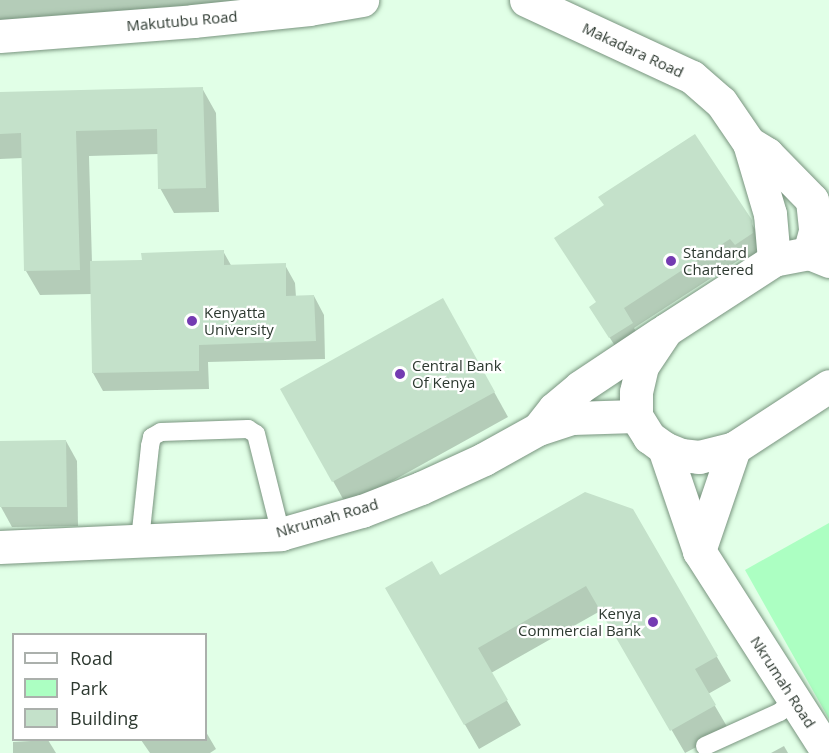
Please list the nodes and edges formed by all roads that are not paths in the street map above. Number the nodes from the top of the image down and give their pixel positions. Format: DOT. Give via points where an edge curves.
graph roads {
  1 [pos="362,0"];
  2 [pos="526,0"];
  3 [pos="0,36"];
  4 [pos="749,143"];
  5 [pos="820,250"];
  6 [pos="774,260"];
  7 [pos="666,330"];
  8 [pos="828,388"];
  9 [pos="636,416"];
  10 [pos="538,429"];
  11 [pos="664,448"];
  12 [pos="734,448"];
  13 [pos="281,534"];
  14 [pos="140,540"];
  15 [pos="0,547"];
  16 [pos="699,550"];
  17 [pos="795,698"];
  18 [pos="705,746"];
  19 [pos="828,753"];
  1 -- 3 [label="street, Makutubu Road" via="228,18"];
  2 -- 4 [label="street, Makadara Road" via="692,77 721,102"];
  4 -- 5 [label="street, Makadara Road" via="767,154 812,200"];
  4 -- 6 [label="street, Makadara Road" via="770,214"];
  5 -- 6 [label="street"];
  6 -- 7 [label="street"];
  7 -- 9 [label="street" via="642,366"];
  7 -- 10 [label="street" via="580,387"];
  8 -- 12 [label="street"];
  9 -- 10 [label="street, Nkrumah Road" via="572,418"];
  9 -- 11 [label="street" via="649,437"];
  10 -- 13 [label="street, Nkrumah Road" via="421,488 363,511"];
  11 -- 12 [label="street" via="699,458"];
  11 -- 16 [label="street, Nkrumah Road"];
  12 -- 16 [label="street"];
  13 -- 14 [label="street, Nkrumah Road"];
  13 -- 14 [label="lane" via="256,434 248,429 161,432 152,437 150,446"];
  14 -- 15 [label="street, Nkrumah Road"];
  16 -- 17 [label="street, Nkrumah Road"];
  17 -- 18 [label="lane" via="780,712"];
  17 -- 19 [label="street, Nkrumah Road"];
}
